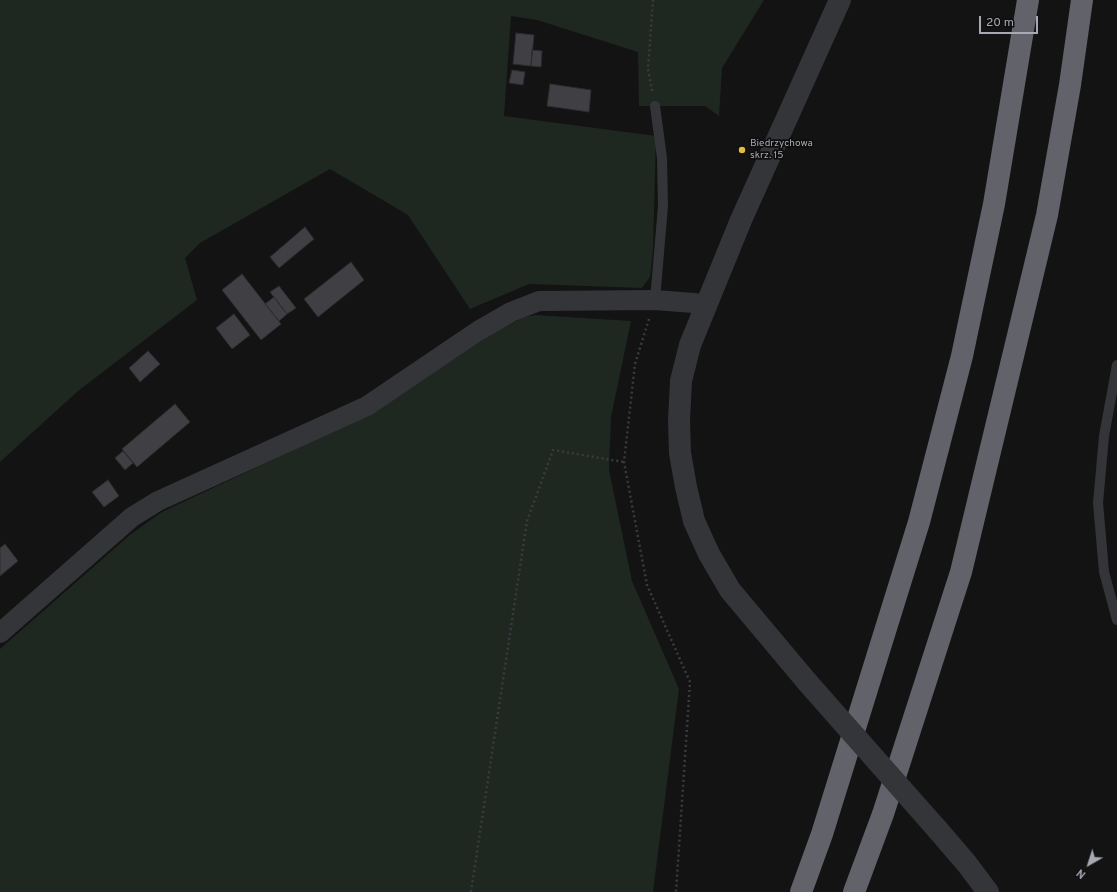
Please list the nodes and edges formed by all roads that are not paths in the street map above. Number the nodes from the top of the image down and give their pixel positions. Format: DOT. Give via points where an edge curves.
graph roads {
  1 [pos="840,0"];
  2 [pos="1028,0"];
  3 [pos="1082,0"];
  4 [pos="655,106"];
  5 [pos="655,300"];
  6 [pos="706,304"];
  7 [pos="1117,364"];
  8 [pos="1117,620"];
  9 [pos="0,633"];
  10 [pos="801,892"];
  11 [pos="854,892"];
  12 [pos="988,892"];
  1 -- 6 [label="street"];
  2 -- 10 [label="highway" via="994,204 958,371 919,522 822,834"];
  3 -- 11 [label="highway" via="1047,215 961,572 883,814"];
  4 -- 5 [label="lane" via="662,158 663,206"];
  5 -- 6 [label="street"];
  5 -- 9 [label="street" via="539,301 511,312 478,331 367,406 158,501 132,516"];
  6 -- 12 [label="street, bridge" via="690,345 683,374 678,420 680,453 694,521 708,554 730,590 808,683 968,864"];
  7 -- 8 [label="lane" via="1104,436 1098,503 1104,572"];
}
